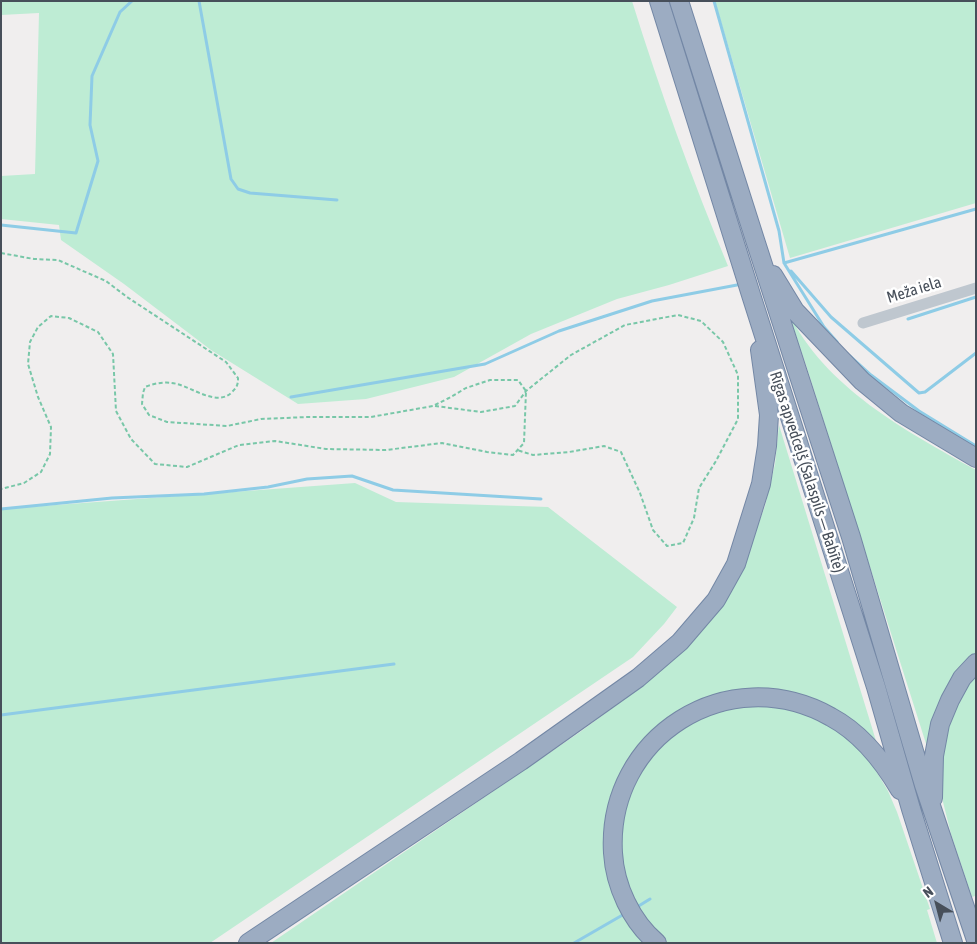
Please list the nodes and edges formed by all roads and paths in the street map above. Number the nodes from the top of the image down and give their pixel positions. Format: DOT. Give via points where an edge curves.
graph roads {
  1 [pos="660,1"];
  2 [pos="679,1"];
  3 [pos="756,243"];
  4 [pos="1,253"];
  5 [pos="976,288"];
  6 [pos="752,298"];
  7 [pos="863,323"];
  8 [pos="526,391"];
  9 [pos="433,406"];
  10 [pos="517,450"];
  11 [pos="976,458"];
  12 [pos="1,488"];
  13 [pos="976,663"];
  14 [pos="911,809"];
  15 [pos="932,809"];
  16 [pos="976,940"];
  17 [pos="248,943"];
  18 [pos="656,943"];
  19 [pos="953,943"];
  1 -- 6 [label="highway, Rīgas apvedceļš (Salaspils — Babīte)"];
  2 -- 3 [label="highway, Rīgas apvedceļš (Salaspils — Babīte)"];
  3 -- 11 [label="highway" via="795,310 862,381 901,413"];
  3 -- 15 [label="highway, Rīgas apvedceļš (Salaspils — Babīte)" via="851,537"];
  4 -- 9 [label="path" via="58,260 106,281 226,362 238,378 238,386 229,396 217,399 176,383 157,382 145,387 142,404 149,415 167,422 227,426 261,419 371,417"];
  5 -- 7 [label="street, Meža iela"];
  6 -- 14 [label="highway, Rīgas apvedceļš (Salaspils — Babīte)" via="873,678"];
  6 -- 17 [label="highway" via="769,415 767,446 761,484 739,556 716,600 680,642 638,678 521,761"];
  8 -- 9 [label="path" via="515,406 481,412"];
  8 -- 9 [label="path" via="518,380 490,380 466,388"];
  8 -- 10 [label="path" via="524,443"];
  8 -- 10 [label="path" via="571,354 625,325 678,315 701,321 723,342 738,375 738,419 699,488 694,518 683,542 667,546 653,530 621,452 604,446 533,455"];
  10 -- 12 [label="path" via="513,455 442,443 386,450 326,449 274,441 239,446 186,467 155,464 131,439 116,411 113,354 98,332 69,318 51,316 38,328 30,342 28,364 51,427 50,454 41,472 24,483"];
  13 -- 15 [label="highway" via="962,678 940,724 934,756"];
  14 -- 18 [label="highway" via="877,756 831,716 778,698 740,698 703,707 658,737 632,771 617,806 614,864 621,890 628,908"];
  14 -- 19 [label="highway, Rīgas apvedceļš (Salaspils — Babīte)"];
  15 -- 16 [label="highway, Rīgas apvedceļš (Salaspils — Babīte)"];
}
